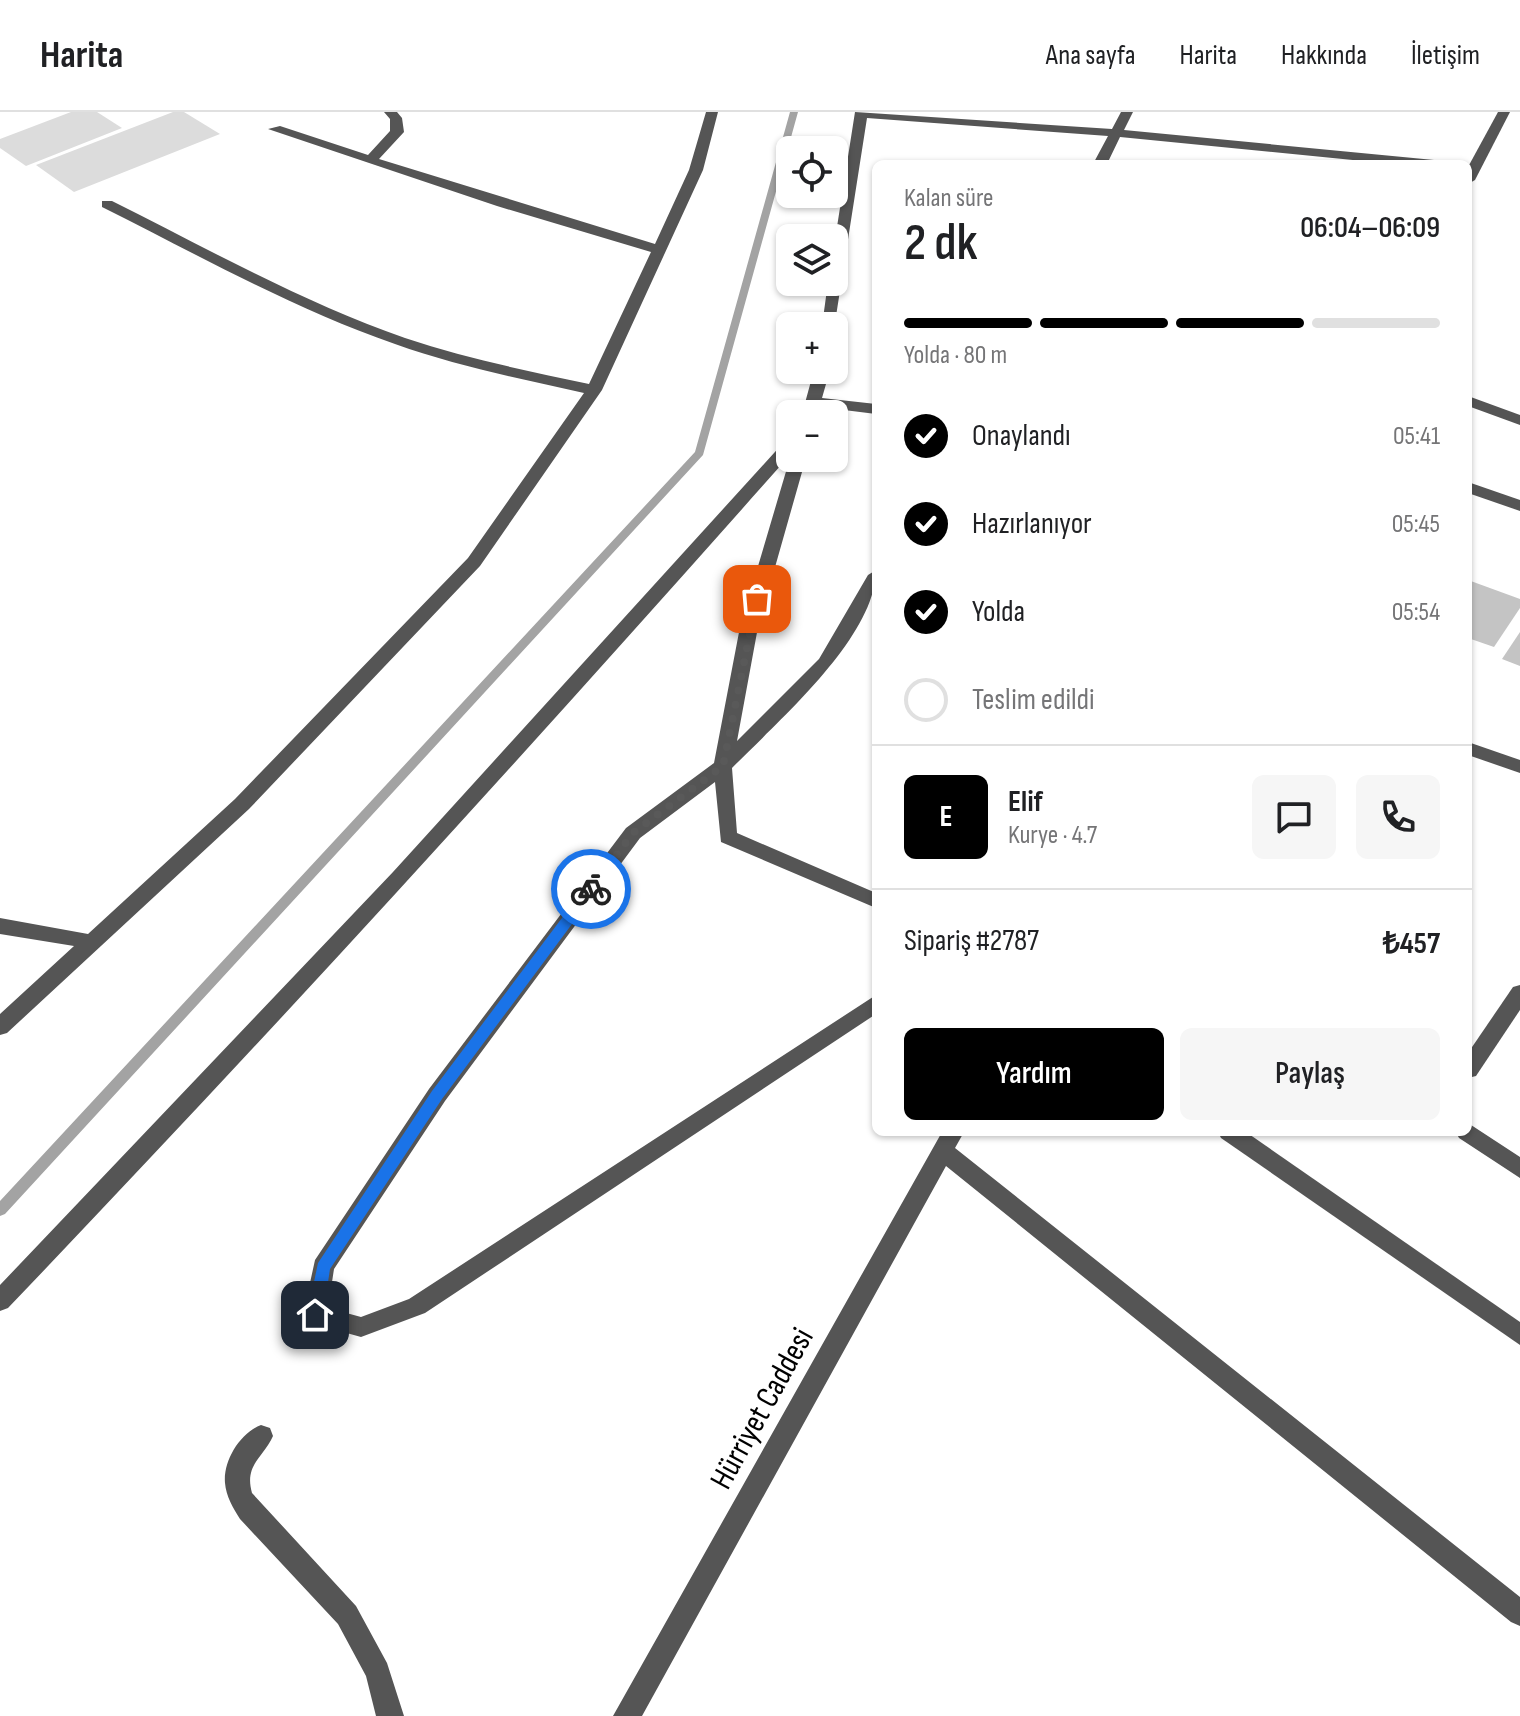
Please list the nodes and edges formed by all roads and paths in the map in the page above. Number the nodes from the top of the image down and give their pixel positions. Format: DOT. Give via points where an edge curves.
graph roads {
  1 [pos="390,112"];
  2 [pos="712,112"];
  3 [pos="1127,112"];
  4 [pos="1504,112"];
  5 [pos="861,113"];
  6 [pos="275,129"];
  7 [pos="1116,133"];
  8 [pos="371,160"];
  9 [pos="1102,160"];
  10 [pos="1393,160"];
  11 [pos="1472,168"];
  12 [pos="107,204"];
  13 [pos="659,250"];
  14 [pos="831,312"];
  15 [pos="594,390"];
  16 [pos="1472,402"];
  17 [pos="848,409"];
  18 [pos="872,409"];
  19 [pos="1520,420"];
  20 [pos="776,461"];
  21 [pos="794,472"];
  22 [pos="1472,488"];
  23 [pos="1520,506"];
  24 [pos="872,582"];
  25 [pos="1472,749"];
  26 [pos="723,766"];
  27 [pos="1520,767"];
  28 [pos="872,899"];
  29 [pos="0,926"];
  30 [pos="93,942"];
  31 [pos="1520,993"];
  32 [pos="872,1006"];
  33 [pos="0,1027"];
  34 [pos="1472,1064"];
  35 [pos="1472,1135"];
  36 [pos="1235,1136"];
  37 [pos="948,1142"];
  38 [pos="1520,1169"];
  39 [pos="0,1301"];
  40 [pos="1520,1335"];
  41 [pos="261,1436"];
  42 [pos="1520,1613"];
  43 [pos="390,1716"];
  44 [pos="627,1716"];
  1 -- 8 [label="street" via="397,132"];
  2 -- 13 [label="street" via="696,170"];
  3 -- 7 [label="street"];
  4 -- 11 [label="street"];
  5 -- 7 [label="street"];
  5 -- 14 [label="street"];
  6 -- 8 [label="street"];
  7 -- 9 [label="street"];
  7 -- 10 [label="street"];
  8 -- 13 [label="street"];
  12 -- 15 [label="street" via="372,331 473,364"];
  13 -- 15 [label="street"];
  15 -- 30 [label="street" via="474,562 242,804"];
  16 -- 19 [label="street"];
  17 -- 18 [label="street"];
  20 -- 39 [label="street" via="467,807"];
  21 -- 26 [label="street" via="749,627"];
  22 -- 23 [label="street"];
  24 -- 26 [label="street" via="826,663"];
  25 -- 27 [label="street"];
  26 -- 28 [label="street" via="728,837"];
  26 -- 32 [label="street" via="633,833 437,1095 323,1267 315,1315 361,1327 417,1306"];
  29 -- 30 [label="street"];
  30 -- 33 [label="street"];
  31 -- 34 [label="street"];
  35 -- 38 [label="street"];
  36 -- 40 [label="street"];
  37 -- 42 [label="street"];
  37 -- 44 [label="street, Hürriyet Caddesi"];
  41 -- 43 [label="street" via="242,1459 236,1492 347,1615 378,1672"];
}
